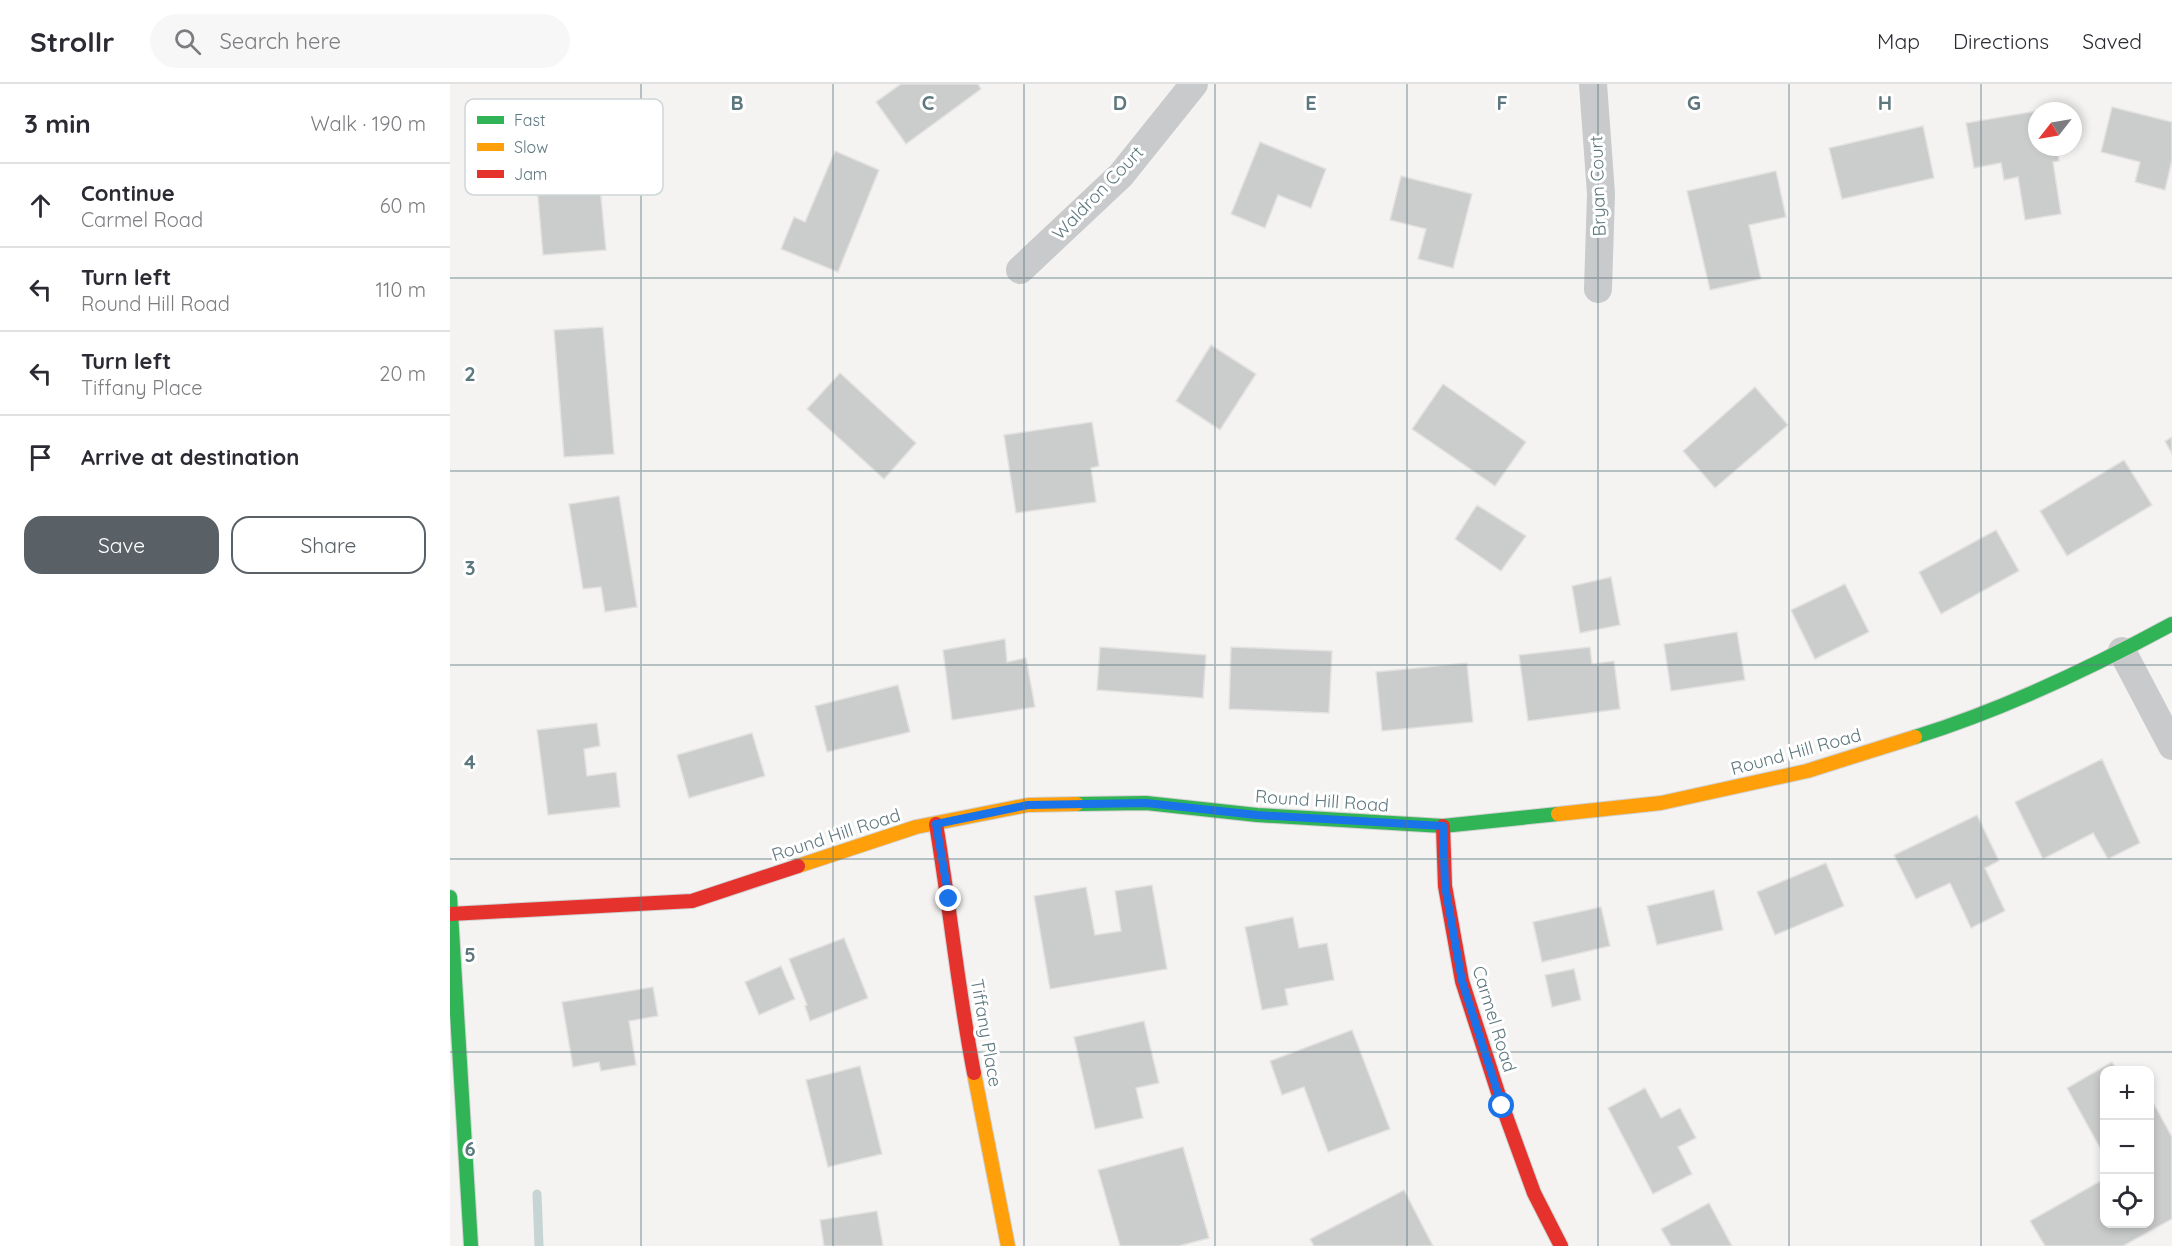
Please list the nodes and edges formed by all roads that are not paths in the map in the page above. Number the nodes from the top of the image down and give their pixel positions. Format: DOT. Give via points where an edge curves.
graph roads {
  1 [pos="1194,84"];
  2 [pos="1593,84"];
  3 [pos="1020,270"];
  4 [pos="1598,289"];
  5 [pos="2172,624"];
  6 [pos="2122,651"];
  7 [pos="2172,746"];
  8 [pos="936,824"];
  9 [pos="1443,826"];
  10 [pos="450,897"];
  11 [pos="451,914"];
  12 [pos="471,1246"];
  13 [pos="1008,1246"];
  14 [pos="1561,1246"];
  1 -- 3 [label="street, Waldron Court" via="1121,175"];
  2 -- 4 [label="street, Bryan Court" via="1601,194"];
  5 -- 6 [label="street, Round Hill Road"];
  6 -- 7 [label="street"];
  6 -- 9 [label="street, Round Hill Road" via="1963,722 1807,771 1661,802"];
  8 -- 9 [label="street, Round Hill Road" via="1028,805 1146,803 1257,815"];
  8 -- 11 [label="street, Round Hill Road" via="692,901"];
  8 -- 13 [label="street, Tiffany Place" via="965,1025"];
  9 -- 14 [label="street, Carmel Road" via="1445,886 1462,981 1534,1193"];
  10 -- 11 [label="street"];
  11 -- 12 [label="street"];
}
